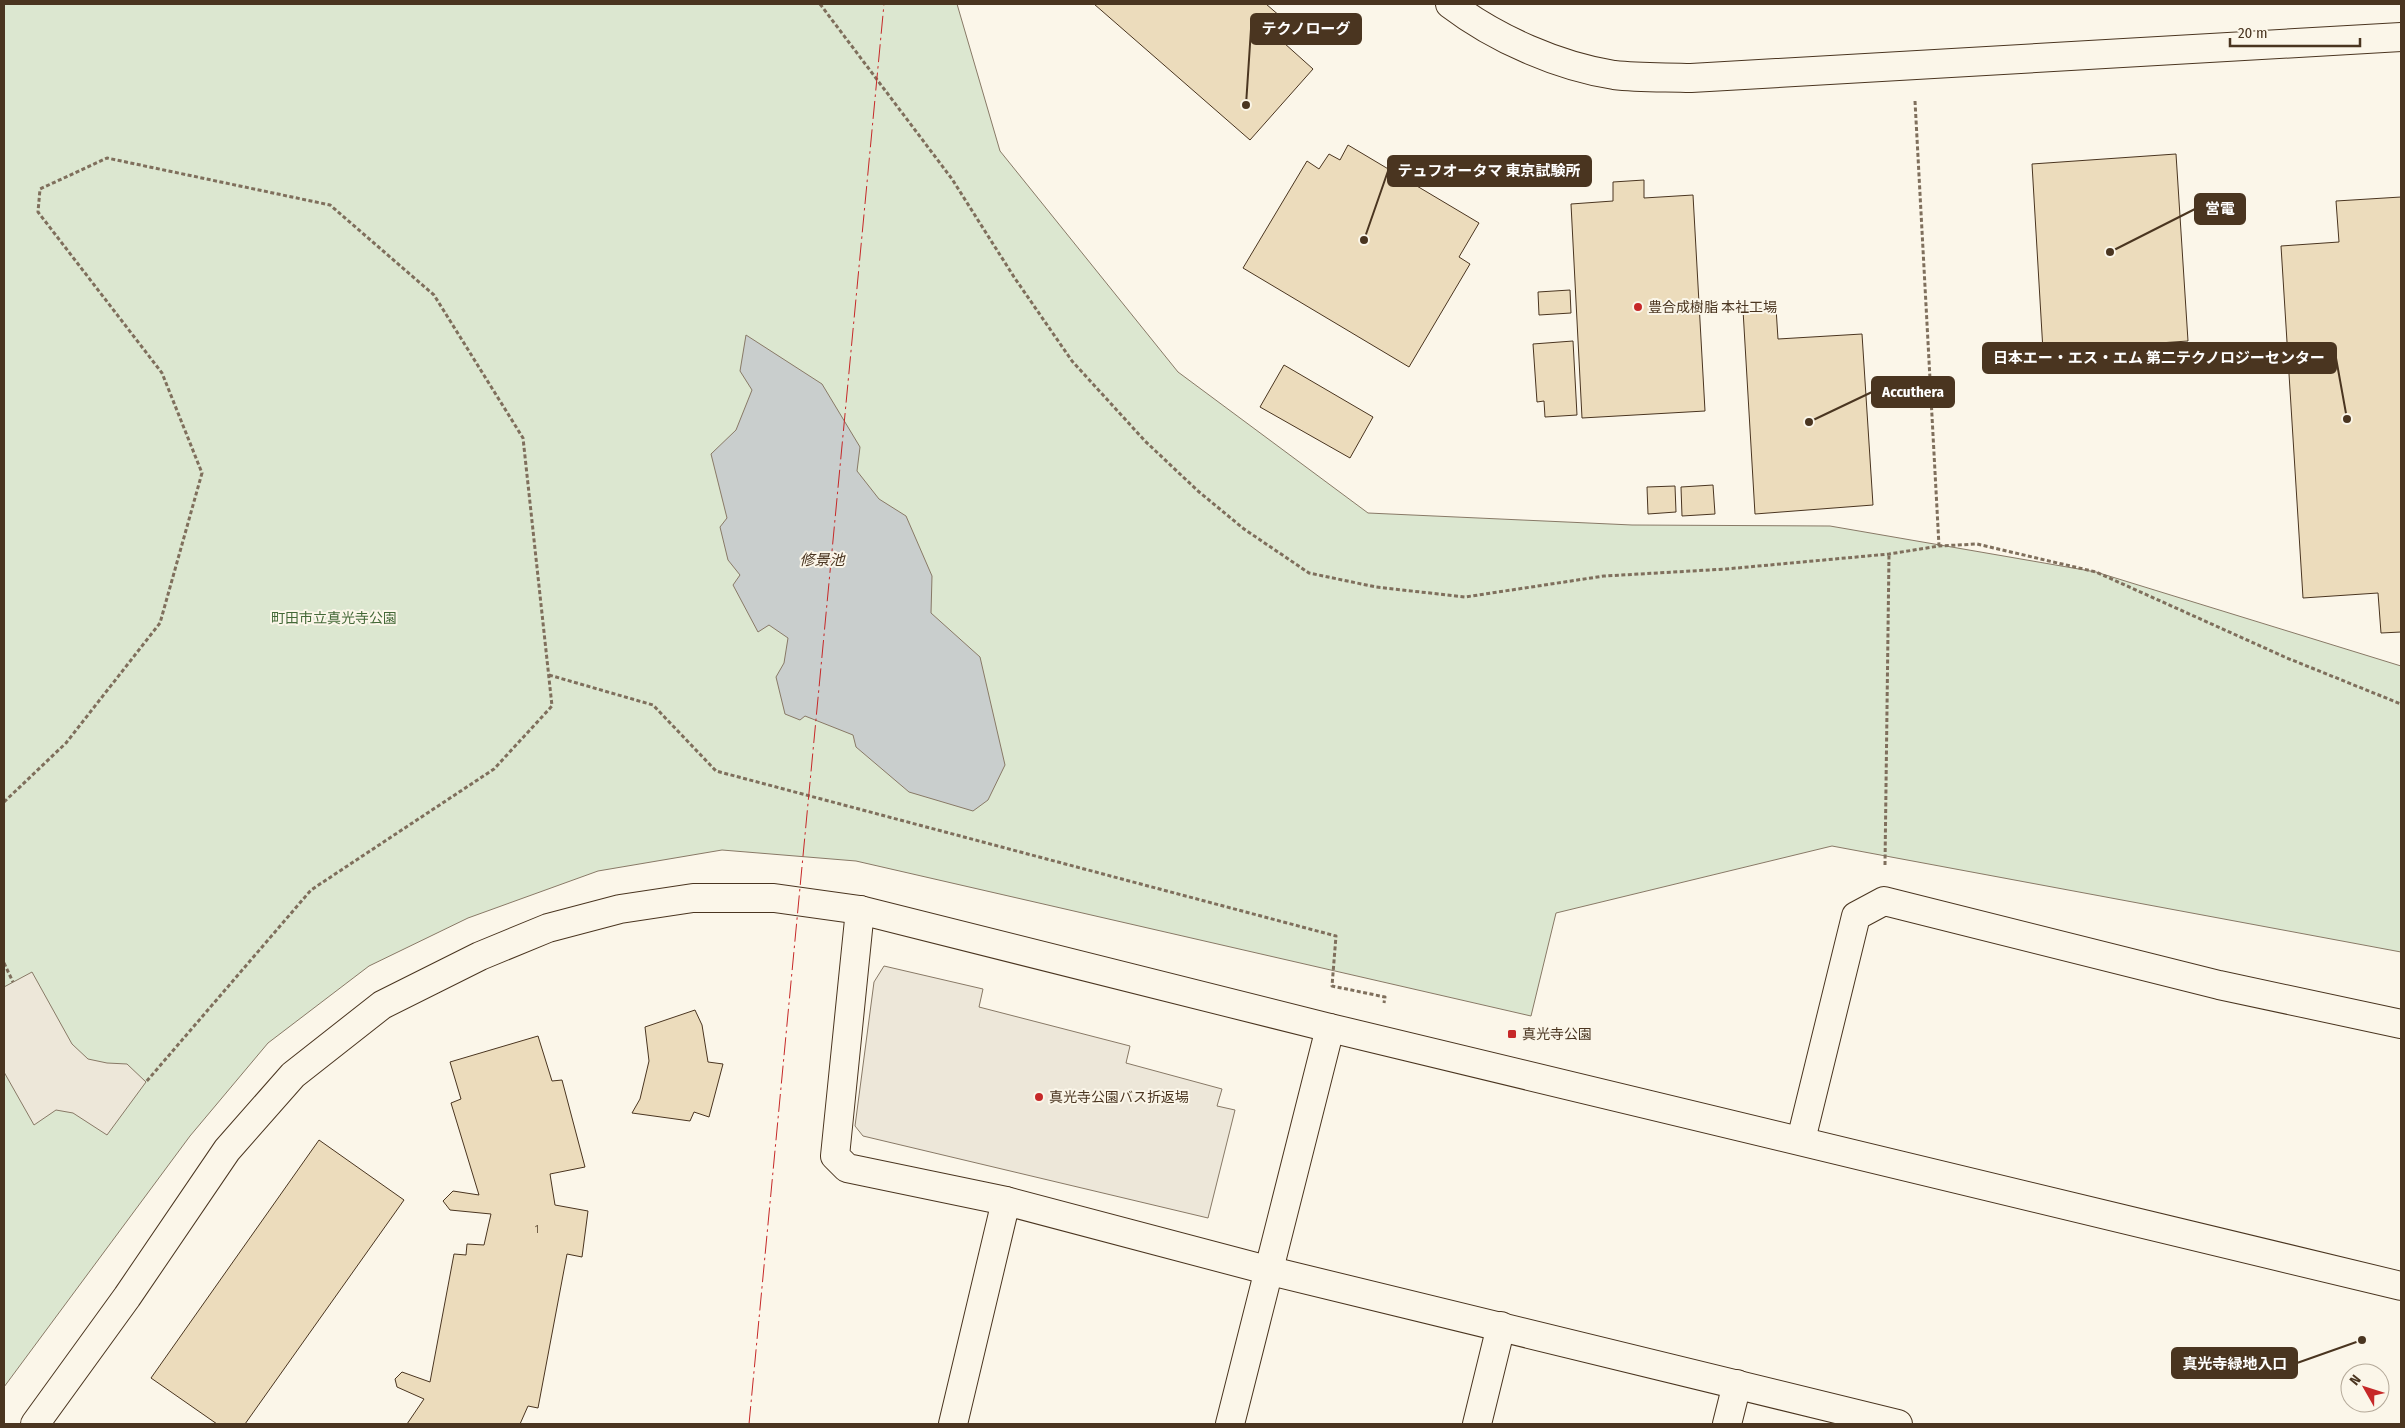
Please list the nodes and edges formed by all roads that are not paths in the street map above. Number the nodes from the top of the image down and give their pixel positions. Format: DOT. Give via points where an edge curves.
graph roads {
  1 [pos="1450,4"];
  2 [pos="2401,37"];
  3 [pos="860,910"];
  4 [pos="2401,1024"];
  5 [pos="1330,1028"];
  6 [pos="1801,1140"];
  7 [pos="1006,1201"];
  8 [pos="1267,1270"];
  9 [pos="2401,1286"];
  10 [pos="1501,1326"];
  11 [pos="1736,1384"];
  12 [pos="35,1424"];
  13 [pos="952,1424"];
  14 [pos="1230,1424"];
  15 [pos="1477,1424"];
  16 [pos="1727,1424"];
  17 [pos="1898,1424"];
  1 -- 2 [label="street" via="1466,16 1543,57 1615,75 1691,78"];
  3 -- 5 [label="street"];
  3 -- 7 [label="street" via="834,1156 847,1168"];
  3 -- 12 [label="street" via="774,898 694,898 620,909 548,928 480,956 382,1005 293,1075 227,1150"];
  4 -- 6 [label="street" via="2219,985 1884,901 1856,916"];
  5 -- 6 [label="street"];
  5 -- 8 [label="street"];
  6 -- 9 [label="street"];
  7 -- 8 [label="street"];
  7 -- 13 [label="street"];
  8 -- 10 [label="street"];
  8 -- 14 [label="street"];
  10 -- 11 [label="street"];
  10 -- 15 [label="street"];
  11 -- 16 [label="street"];
  11 -- 17 [label="street"];
}
